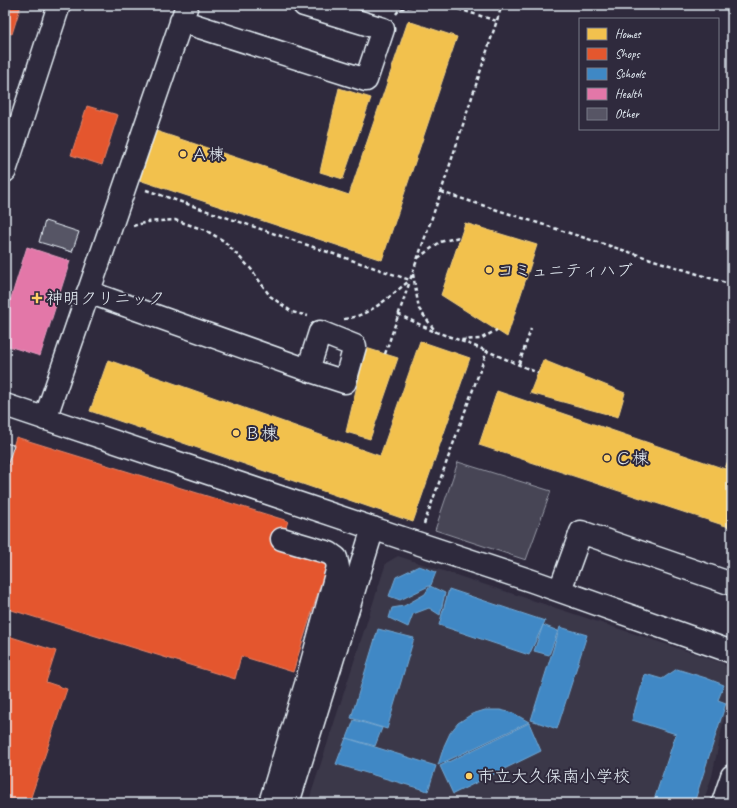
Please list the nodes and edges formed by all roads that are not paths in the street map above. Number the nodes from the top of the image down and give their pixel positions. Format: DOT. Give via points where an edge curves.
graph roads {
  1 [pos="59,5"];
  2 [pos="304,5"];
  3 [pos="184,13"];
  4 [pos="5,171"];
  5 [pos="88,292"];
  6 [pos="308,370"];
  7 [pos="5,405"];
  8 [pos="45,419"];
  9 [pos="373,528"];
  10 [pos="282,539"];
  11 [pos="732,584"];
  12 [pos="560,590"];
  13 [pos="732,652"];
  14 [pos="732,776"];
  15 [pos="270,803"];
  16 [pos="288,803"];
  17 [pos="723,803"];
  1 -- 4 [label="street"];
  2 -- 3 [label="street" via="383,29 366,80"];
  3 -- 5 [label="street"];
  5 -- 6 [label="street"];
  5 -- 8 [label="street"];
  7 -- 8 [label="street"];
  8 -- 9 [label="street"];
  9 -- 12 [label="street"];
  9 -- 16 [label="street"];
  10 -- 15 [label="street" via="329,553 336,558 338,567"];
  11 -- 12 [label="street" via="581,532"];
  12 -- 13 [label="street"];
  14 -- 17 [label="street"];
}
